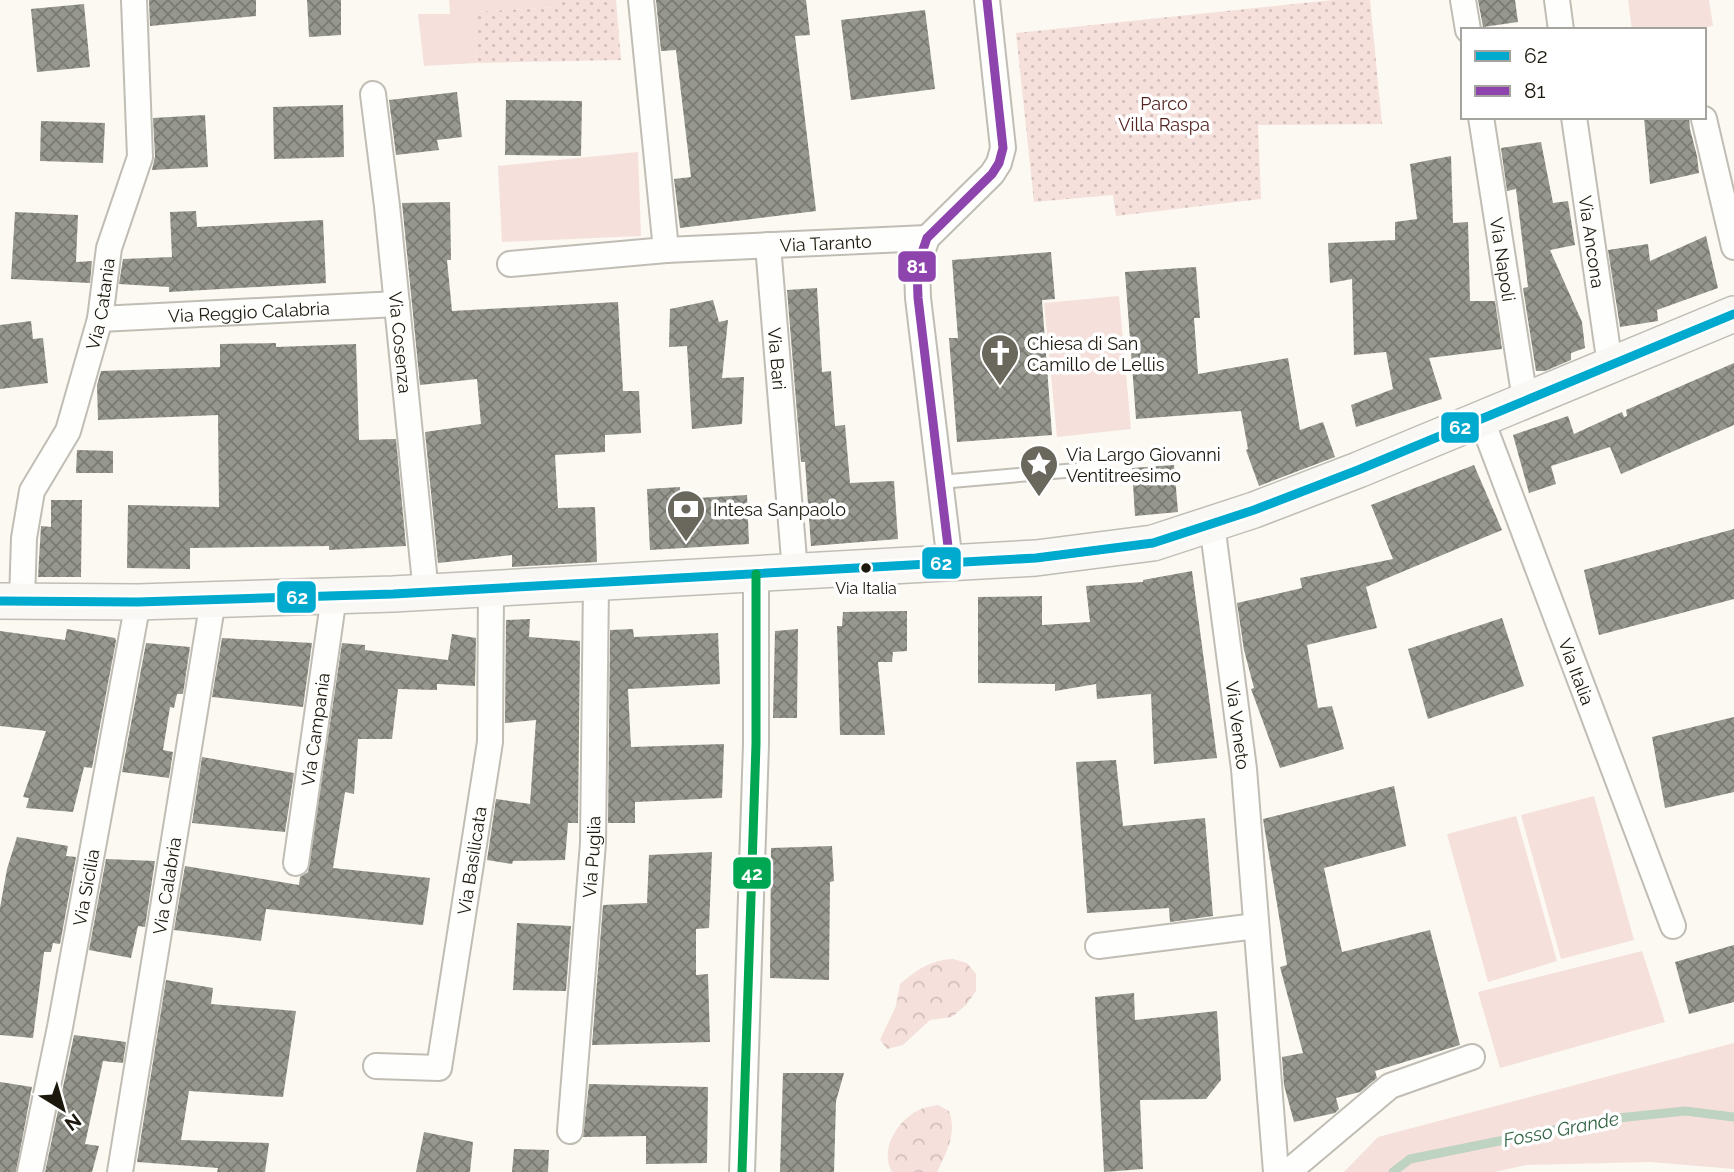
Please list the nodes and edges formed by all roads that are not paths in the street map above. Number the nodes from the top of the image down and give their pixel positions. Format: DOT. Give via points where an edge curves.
graph roads {
  1 [pos="134,0"];
  2 [pos="641,0"];
  3 [pos="988,0"];
  4 [pos="1463,0"];
  5 [pos="1557,0"];
  6 [pos="1468,28"];
  7 [pos="1561,28"];
  8 [pos="373,94"];
  9 [pos="1481,119"];
  10 [pos="1574,119"];
  11 [pos="1704,119"];
  12 [pos="927,238"];
  13 [pos="768,246"];
  14 [pos="1734,247"];
  15 [pos="666,250"];
  16 [pos="510,264"];
  17 [pos="397,304"];
  18 [pos="1734,314"];
  19 [pos="100,319"];
  20 [pos="1610,365"];
  21 [pos="1525,400"];
  22 [pos="1481,418"];
  23 [pos="1099,468"];
  24 [pos="940,482"];
  25 [pos="1212,524"];
  26 [pos="950,563"];
  27 [pos="795,571"];
  28 [pos="756,574"];
  29 [pos="596,583"];
  30 [pos="491,589"];
  31 [pos="426,593"];
  32 [pos="334,596"];
  33 [pos="213,600"];
  34 [pos="11,601"];
  35 [pos="138,602"];
  36 [pos="296,863"];
  37 [pos="1256,926"];
  38 [pos="1673,926"];
  39 [pos="1098,946"];
  40 [pos="1472,1057"];
  41 [pos="376,1066"];
  42 [pos="570,1131"];
  43 [pos="30,1172"];
  44 [pos="120,1172"];
  45 [pos="742,1172"];
  46 [pos="1276,1172"];
  47 [pos="1288,1172"];
  1 -- 19 [label="street, Via Catania" via="140,158 109,248"];
  2 -- 15 [label="street"];
  3 -- 12 [label="street" via="1003,148 992,174"];
  4 -- 6 [label="street"];
  5 -- 7 [label="street"];
  8 -- 17 [label="street, Via Cosenza"];
  9 -- 21 [label="street, Via Napoli"];
  10 -- 20 [label="street, Via Ancona"];
  11 -- 14 [label="street"];
  12 -- 13 [label="street, Via Taranto"];
  12 -- 24 [label="street" via="917,267 918,298"];
  13 -- 15 [label="street"];
  13 -- 27 [label="street, Via Bari"];
  15 -- 16 [label="street"];
  17 -- 19 [label="street, Via Reggio Calabria"];
  17 -- 31 [label="street, Via Cosenza"];
  18 -- 20 [label="main road"];
  19 -- 34 [label="street, Via Catania" via="68,431 32,491"];
  20 -- 21 [label="main road"];
  21 -- 22 [label="main road"];
  22 -- 25 [label="main road"];
  22 -- 38 [label="street, Via Italia"];
  23 -- 24 [label="lane"];
  24 -- 26 [label="street"];
  25 -- 26 [label="main road" via="1153,543 1096,552"];
  25 -- 37 [label="street, Via Veneto" via="1244,769"];
  26 -- 27 [label="main road"];
  27 -- 28 [label="main road"];
  28 -- 29 [label="main road"];
  28 -- 45 [label="street" via="756,744"];
  29 -- 30 [label="main road"];
  29 -- 42 [label="street, Via Puglia" via="593,843"];
  30 -- 31 [label="main road"];
  30 -- 41 [label="street, Via Basilicata" via="491,742 439,1068"];
  31 -- 32 [label="main road"];
  32 -- 33 [label="main road"];
  32 -- 36 [label="street, Via Campania"];
  33 -- 35 [label="main road"];
  33 -- 44 [label="street, Via Calabria"];
  34 -- 35 [label="main road"];
  35 -- 43 [label="street, Via Sicilia"];
  37 -- 39 [label="street"];
  37 -- 46 [label="street, Via Veneto"];
  40 -- 47 [label="street" via="1390,1086"];
}
